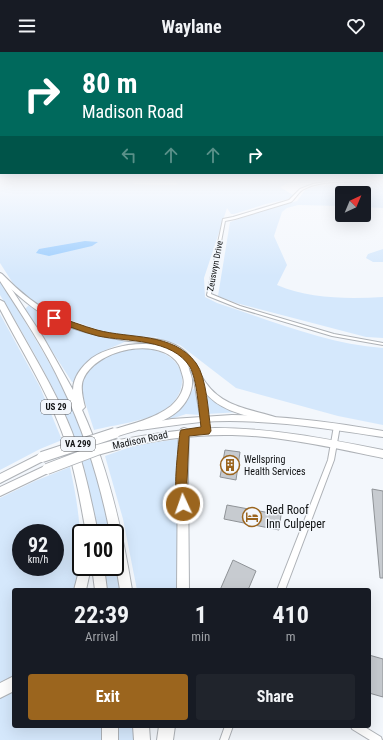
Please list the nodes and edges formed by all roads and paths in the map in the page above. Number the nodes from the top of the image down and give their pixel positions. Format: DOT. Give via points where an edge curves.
graph roads {
  1 [pos="256,211"];
  2 [pos="0,275"];
  3 [pos="0,302"];
  4 [pos="383,344"];
  5 [pos="196,372"];
  6 [pos="81,416"];
  7 [pos="204,419"];
  8 [pos="272,419"];
  9 [pos="337,426"];
  10 [pos="206,431"];
  11 [pos="184,432"];
  12 [pos="115,433"];
  13 [pos="383,434"];
  14 [pos="334,445"];
  15 [pos="383,454"];
  16 [pos="0,479"];
  17 [pos="82,483"];
  18 [pos="0,492"];
  19 [pos="85,524"];
  20 [pos="90,524"];
  21 [pos="83,576"];
  22 [pos="99,576"];
  23 [pos="80,588"];
  24 [pos="101,588"];
  25 [pos="126,588"];
  26 [pos="183,588"];
  27 [pos="282,588"];
  28 [pos="12,684"];
  29 [pos="0,691"];
  30 [pos="110,728"];
  31 [pos="141,728"];
  32 [pos="167,728"];
  33 [pos="228,728"];
  34 [pos="358,728"];
  35 [pos="110,740"];
  36 [pos="142,740"];
  37 [pos="165,740"];
  38 [pos="224,740"];
  39 [pos="378,740"];
  1 -- 4 [label="street, Zeuswyn Drive" via="224,220 209,295 240,307 334,334"];
  2 -- 5 [label="main road" via="27,303 54,318 97,333 170,346 187,357"];
  2 -- 6 [label="highway, US 29" via="65,382"];
  3 -- 17 [label="highway, US 29" via="41,375 62,419"];
  5 -- 7 [label="main road"];
  5 -- 8 [label="main road" via="207,390 225,406"];
  6 -- 12 [label="highway" via="79,380 98,358 116,349 139,346 156,348 176,358 187,374 188,386 183,398 166,414"];
  6 -- 25 [label="highway, US 29" via="108,492"];
  7 -- 8 [label="main road, Madison Road / VA 299"];
  7 -- 10 [label="main road"];
  7 -- 12 [label="main road, Madison Road / VA 299"];
  8 -- 9 [label="main road, Madison Road"];
  9 -- 13 [label="main road, Madison Road"];
  9 -- 14 [label="street"];
  10 -- 11 [label="main road, Madison Road"];
  10 -- 14 [label="main road, Madison Road" via="264,433"];
  11 -- 18 [label="main road, Madison Road, bridge" via="97,450 47,469"];
  11 -- 26 [label="highway"];
  12 -- 16 [label="main road, Madison Road / VA 299, bridge" via="42,457"];
  14 -- 15 [label="main road, Madison Road"];
  14 -- 27 [label="street" via="331,460"];
  17 -- 19 [label="highway"];
  17 -- 20 [label="highway, US 29"];
  21 -- 23 [label="highway"];
  22 -- 24 [label="highway"];
  28 -- 29 [label="highway"];
  30 -- 35 [label="highway"];
  31 -- 36 [label="highway"];
  32 -- 37 [label="highway"];
  33 -- 38 [label="street"];
  34 -- 39 [label="street"];
}
